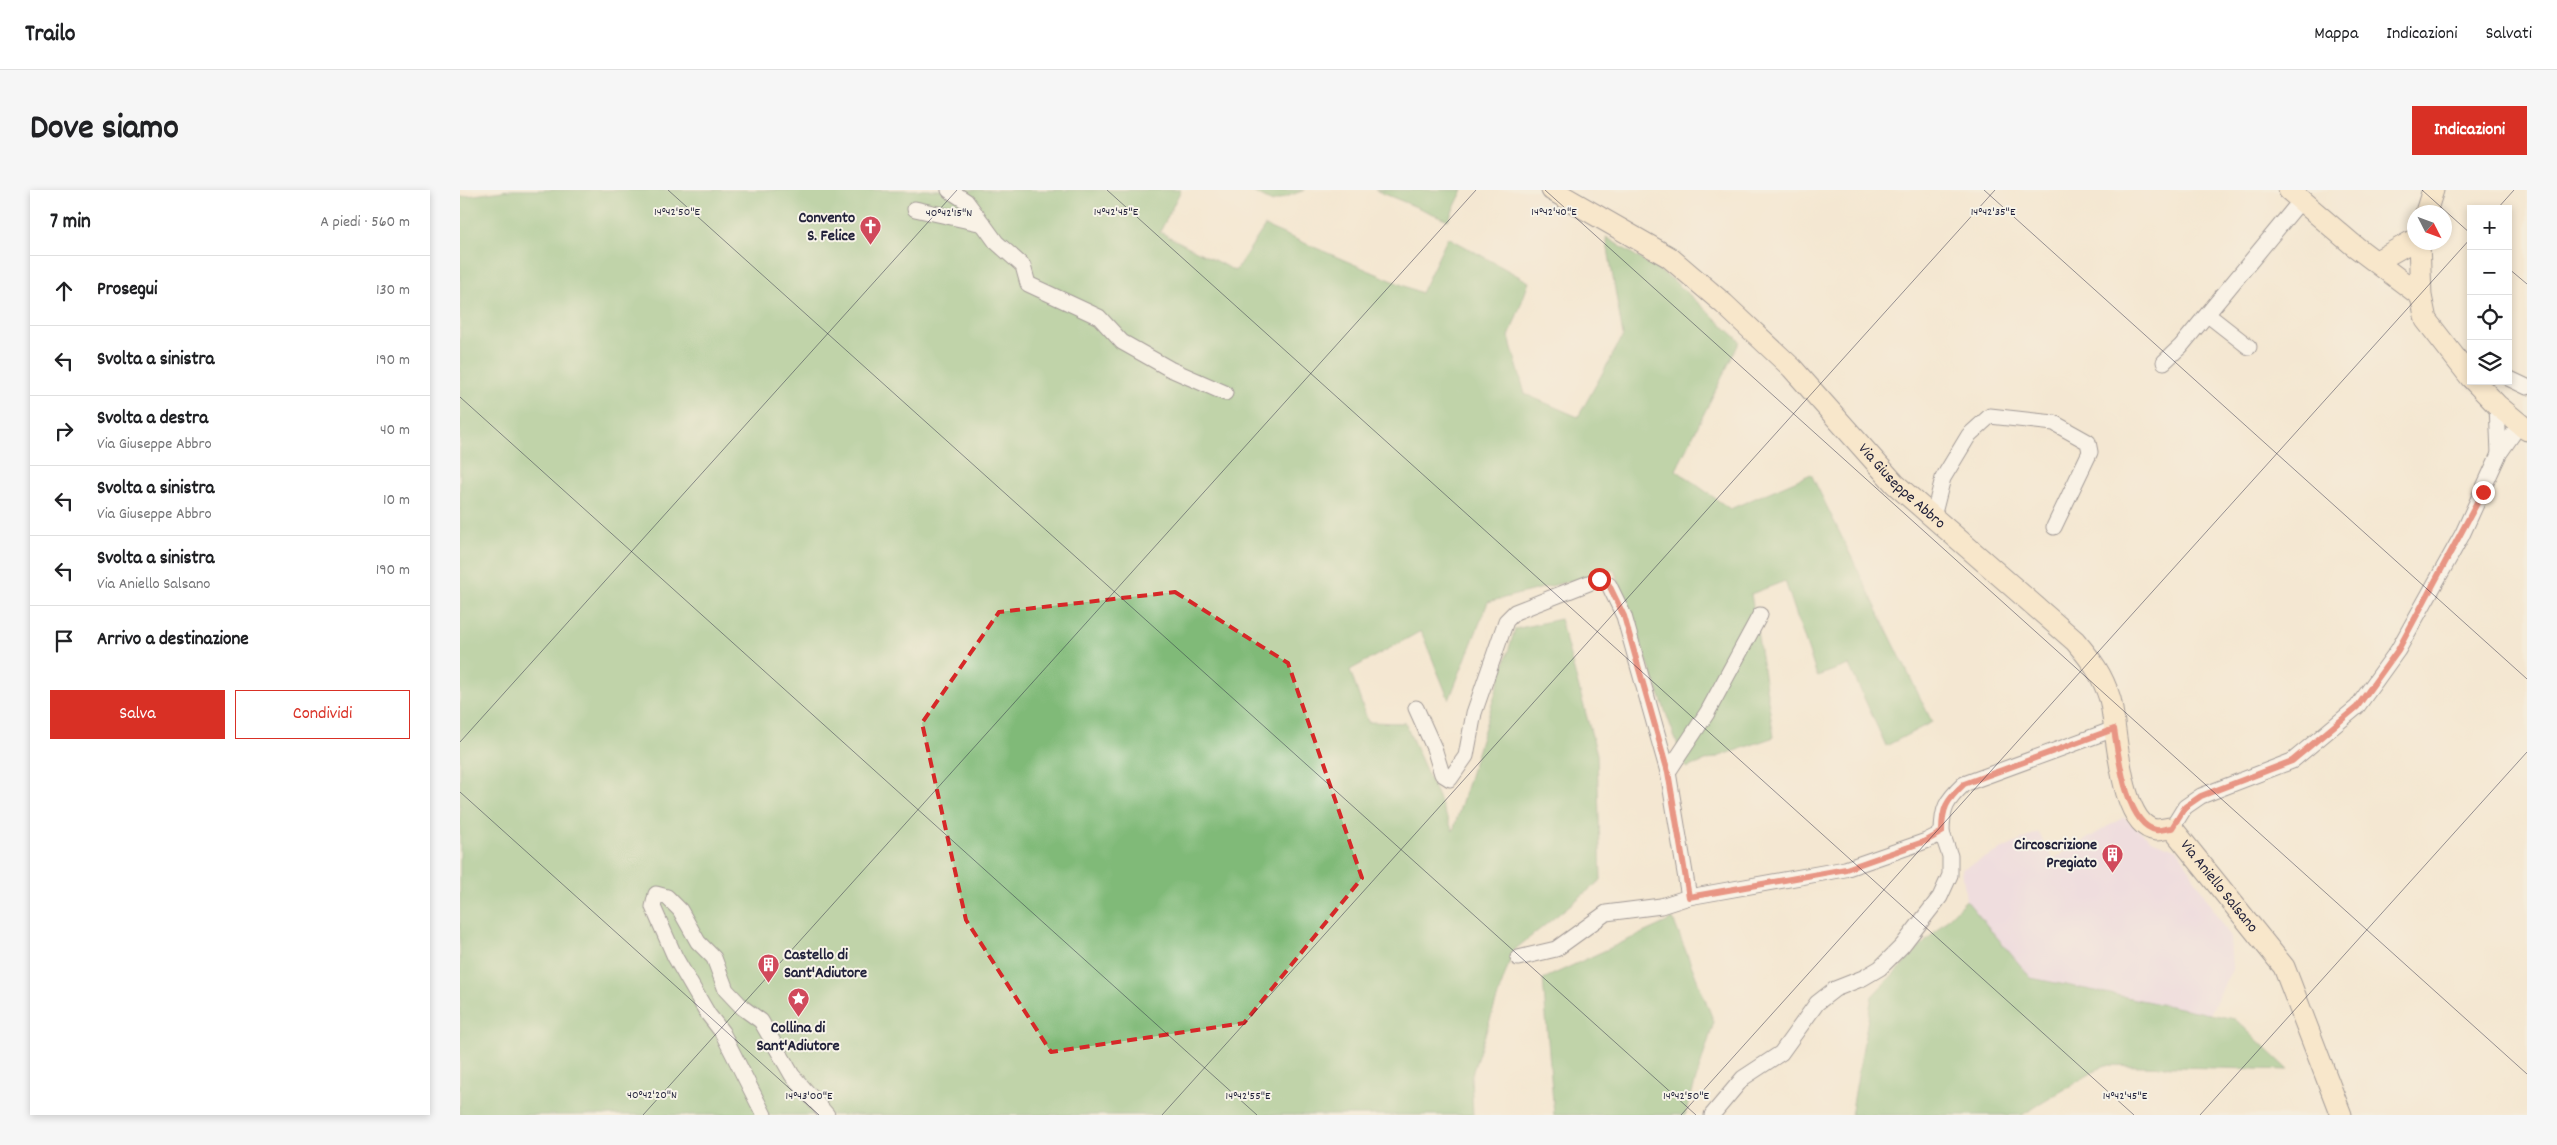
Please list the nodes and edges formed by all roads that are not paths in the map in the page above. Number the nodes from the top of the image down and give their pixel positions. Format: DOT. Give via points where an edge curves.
graph roads {
  1 [pos="949,190"];
  2 [pos="1552,190"];
  3 [pos="2433,190"];
  4 [pos="2296,195"];
  5 [pos="2428,205"];
  6 [pos="915,209"];
  7 [pos="983,224"];
  8 [pos="2407,248"];
  9 [pos="2419,250"];
  10 [pos="2384,267"];
  11 [pos="2421,296"];
  12 [pos="2208,315"];
  13 [pos="2249,347"];
  14 [pos="2449,348"];
  15 [pos="2467,357"];
  16 [pos="2164,362"];
  17 [pos="2467,373"];
  18 [pos="2512,380"];
  19 [pos="2478,385"];
  20 [pos="2527,388"];
  21 [pos="1225,393"];
  22 [pos="2497,405"];
  23 [pos="2524,427"];
  24 [pos="2499,454"];
  25 [pos="1933,517"];
  26 [pos="2054,528"];
  27 [pos="1760,615"];
  28 [pos="1416,708"];
  29 [pos="2114,729"];
  30 [pos="1668,772"];
  31 [pos="2172,828"];
  32 [pos="1942,832"];
  33 [pos="1689,897"];
  34 [pos="1518,958"];
  35 [pos="764,1115"];
  36 [pos="827,1115"];
  37 [pos="1712,1115"];
  38 [pos="2341,1115"];
  1 -- 7 [label="street" via="966,202"];
  2 -- 25 [label="street, Via Giuseppe Abbro" via="1669,257 1696,280 1792,368 1895,484"];
  3 -- 5 [label="street"];
  4 -- 10 [label="street"];
  4 -- 12 [label="street"];
  6 -- 7 [label="street"];
  7 -- 21 [label="street" via="996,242 1023,266 1028,284 1099,317 1122,342 1170,369"];
  8 -- 10 [label="street"];
  9 -- 11 [label="street"];
  10 -- 11 [label="street"];
  11 -- 14 [label="street" via="2426,320"];
  12 -- 13 [label="street"];
  12 -- 16 [label="street"];
  14 -- 15 [label="street"];
  14 -- 17 [label="street"];
  18 -- 20 [label="street"];
  19 -- 22 [label="street"];
  22 -- 23 [label="street"];
  22 -- 24 [label="street, Via Aniello Salsano"];
  23 -- 24 [label="street, Via Aniello Salsano"];
  24 -- 31 [label="street, Via Aniello Salsano" via="2462,535 2398,650 2357,707 2292,761 2201,796 2185,807"];
  25 -- 26 [label="street" via="1943,478 1969,435 1990,416 2054,423 2088,442 2090,452"];
  25 -- 29 [label="street, Via Giuseppe Abbro" via="2075,641 2098,669 2110,700"];
  27 -- 30 [label="street" via="1707,713"];
  28 -- 30 [label="street" via="1442,774 1450,779 1466,756 1474,713 1506,621 1515,612 1599,579 1609,585 1624,616"];
  29 -- 31 [label="street, Via Giuseppe Abbro" via="2126,791 2143,823 2156,830"];
  29 -- 32 [label="street" via="1964,784 1950,798 1942,814"];
  30 -- 33 [label="street"];
  31 -- 38 [label="street, Via Aniello Salsano" via="2284,967"];
  32 -- 33 [label="street" via="1926,841 1846,869"];
  32 -- 37 [label="street" via="1950,856 1950,875 1940,897 1902,946 1880,968 1835,989 1817,1003 1781,1053 1742,1078"];
  33 -- 34 [label="street" via="1661,906 1606,913 1556,950"];
  35 -- 36 [label="street" via="722,1032 675,957 653,907 656,894 667,898 680,910 698,942 714,958 726,990 761,1021 792,1075"];
}
